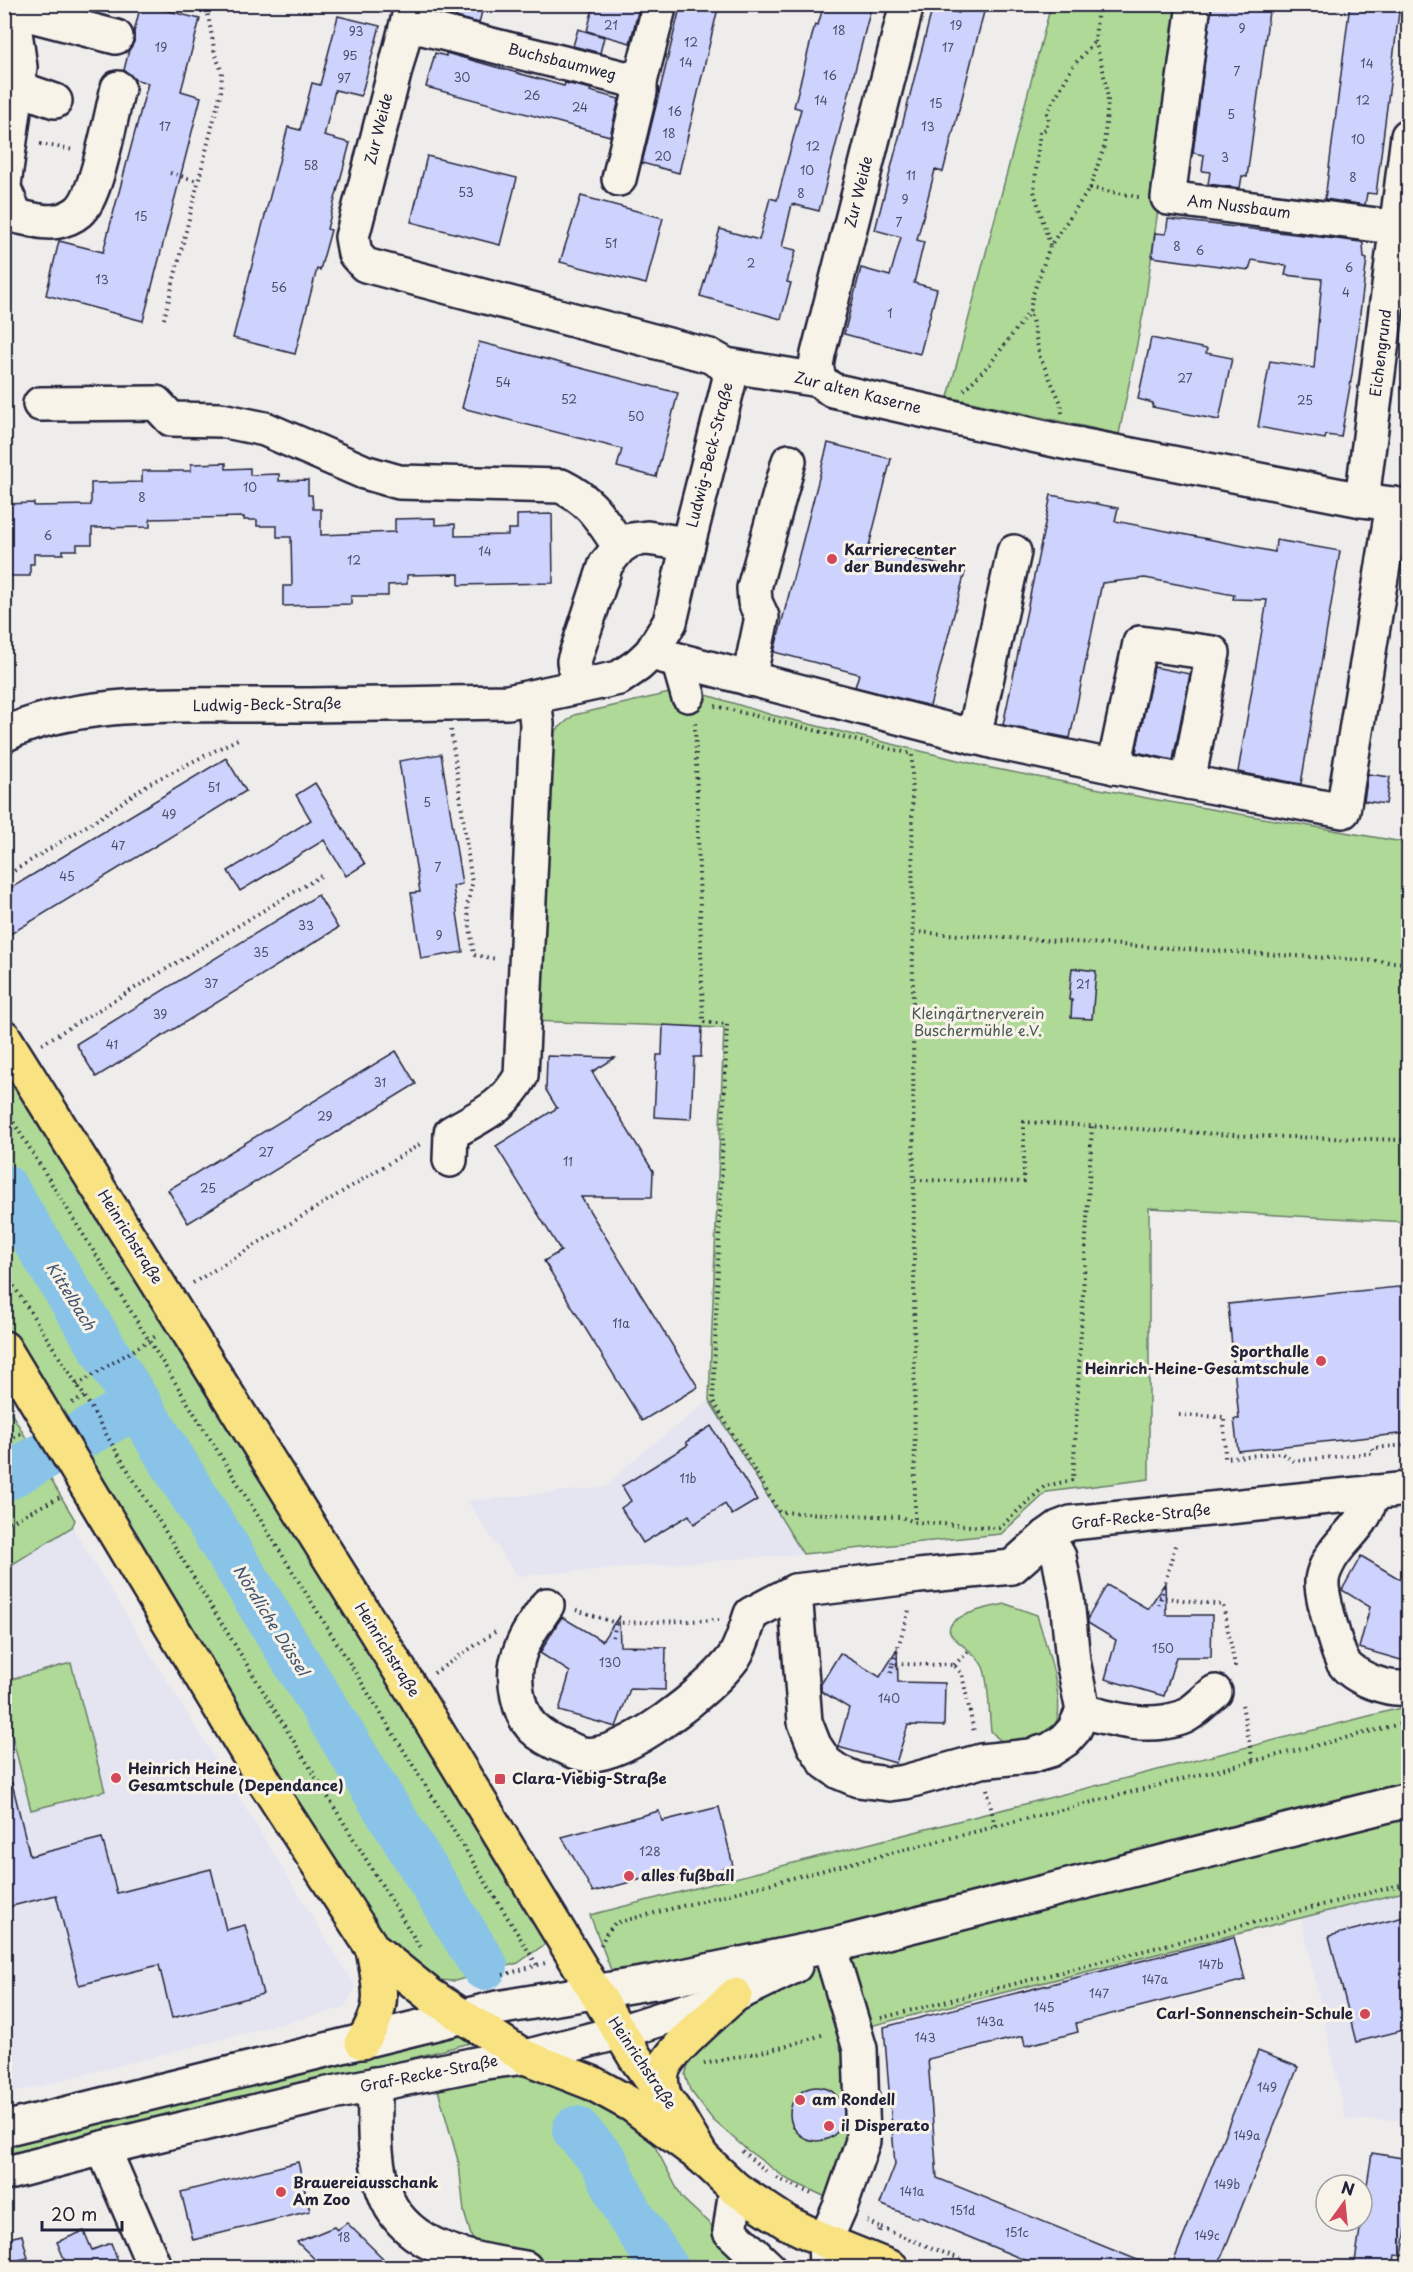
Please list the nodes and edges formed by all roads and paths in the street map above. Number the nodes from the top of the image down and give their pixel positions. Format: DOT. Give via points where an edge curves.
graph roads {
  1 [pos="206,4"];
  2 [pos="660,4"];
  3 [pos="907,4"];
  4 [pos="1098,4"];
  5 [pos="1194,4"];
  6 [pos="4,10"];
  7 [pos="409,14"];
  8 [pos="116,37"];
  9 [pos="1095,40"];
  10 [pos="640,82"];
  11 [pos="18,88"];
  12 [pos="118,88"];
  13 [pos="55,102"];
  14 [pos="1408,136"];
  15 [pos="170,173"];
  16 [pos="619,179"];
  17 [pos="199,181"];
  18 [pos="1090,188"];
  19 [pos="8,196"];
  20 [pos="1168,198"];
  21 [pos="1402,229"];
  22 [pos="1050,246"];
  23 [pos="355,254"];
  24 [pos="1030,310"];
  25 [pos="164,319"];
  26 [pos="726,365"];
  27 [pos="819,380"];
  28 [pos="40,404"];
  29 [pos="951,416"];
  30 [pos="1059,441"];
  31 [pos="789,461"];
  32 [pos="1388,503"];
  33 [pos="688,544"];
  34 [pos="620,547"];
  35 [pos="1014,552"];
  36 [pos="661,653"];
  37 [pos="749,679"];
  38 [pos="578,687"];
  39 [pos="534,698"];
  40 [pos="691,698"];
  41 [pos="448,703"];
  42 [pos="4,735"];
  43 [pos="974,737"];
  44 [pos="237,739"];
  45 [pos="1114,767"];
  46 [pos="1188,782"];
  47 [pos="324,874"];
  48 [pos="4,877"];
  49 [pos="914,932"];
  50 [pos="1408,963"];
  51 [pos="526,964"];
  52 [pos="11,1048"];
  53 [pos="4,1107"];
  54 [pos="1092,1126"];
  55 [pos="1408,1140"];
  56 [pos="451,1147"];
  57 [pos="915,1180"];
  58 [pos="4,1271"];
  59 [pos="169,1298"];
  60 [pos="4,1348"];
  61 [pos="135,1349"];
  62 [pos="77,1385"];
  63 [pos="1179,1415"];
  64 [pos="1408,1445"];
  65 [pos="78,1470"];
  66 [pos="1408,1489"];
  67 [pos="1373,1492"];
  68 [pos="1184,1513"];
  69 [pos="915,1522"];
  70 [pos="4,1525"];
  71 [pos="1047,1536"];
  72 [pos="919,1576"];
  73 [pos="795,1592"];
  74 [pos="1159,1597"];
  75 [pos="547,1605"];
  76 [pos="1159,1605"];
  77 [pos="751,1614"];
  78 [pos="616,1623"];
  79 [pos="502,1628"];
  80 [pos="613,1637"];
  81 [pos="969,1651"];
  82 [pos="893,1664"];
  83 [pos="954,1665"];
  84 [pos="891,1673"];
  85 [pos="1230,1686"];
  86 [pos="1408,1687"];
  87 [pos="412,1690"];
  88 [pos="1083,1711"];
  89 [pos="1406,1722"];
  90 [pos="1408,1743"];
  91 [pos="981,1761"];
  92 [pos="1254,1762"];
  93 [pos="1408,1800"];
  94 [pos="995,1827"];
  95 [pos="1408,1883"];
  96 [pos="836,1946"];
  97 [pos="373,1949"];
  98 [pos="423,1952"];
  99 [pos="572,1955"];
  100 [pos="537,1965"];
  101 [pos="495,1977"];
  102 [pos="596,1992"];
  103 [pos="735,1995"];
  104 [pos="460,2016"];
  105 [pos="854,2025"];
  106 [pos="620,2032"];
  107 [pos="362,2042"];
  108 [pos="525,2057"];
  109 [pos="699,2065"];
  110 [pos="375,2084"];
  111 [pos="664,2097"];
  112 [pos="4,2129"];
  113 [pos="103,2148"];
  114 [pos="740,2149"];
  115 [pos="702,2157"];
  116 [pos="4,2174"];
  117 [pos="736,2189"];
  118 [pos="840,2207"];
  119 [pos="881,2228"];
  120 [pos="826,2254"];
  121 [pos="155,2268"];
  122 [pos="525,2268"];
  123 [pos="769,2268"];
  124 [pos="892,2268"];
  125 [pos="983,2268"];
  1 -- 17 [label="path" via="222,72"];
  2 -- 10 [label="street"];
  3 -- 27 [label="street, Zur Weide" via="818,354"];
  4 -- 9 [label="path"];
  5 -- 20 [label="street, Am Nussbaum"];
  6 -- 8 [label="street"];
  6 -- 11 [label="street" via="19,50"];
  7 -- 10 [label="street, Buchsbaumweg"];
  7 -- 23 [label="street, Zur Weide" via="352,237"];
  9 -- 18 [label="path" via="1106,84 1108,114 1104,147"];
  9 -- 22 [label="path" via="1073,66 1047,113 1046,129 1040,132 1034,191"];
  10 -- 16 [label="street"];
  11 -- 13 [label="street"];
  11 -- 19 [label="street"];
  12 -- 19 [label="street" via="93,189 82,208 61,221 49,222"];
  14 -- 21 [label="street, Eichengrund"];
  15 -- 17 [label="path"];
  17 -- 25 [label="path"];
  18 -- 20 [label="path" via="1157,200"];
  18 -- 22 [label="path"];
  20 -- 21 [label="street, Am Nussbaum"];
  21 -- 32 [label="street, Eichengrund"];
  22 -- 24 [label="path"];
  23 -- 26 [label="street, Zur alten Kaserne" via="374,268 710,356"];
  24 -- 29 [label="path" via="990,364 962,393"];
  24 -- 30 [label="path" via="1040,357 1061,404"];
  26 -- 27 [label="street, Zur alten Kaserne"];
  26 -- 33 [label="street, Ludwig-Beck-Straße" via="730,378"];
  27 -- 29 [label="street, Zur alten Kaserne" via="832,390"];
  28 -- 34 [label="street" via="156,403 171,419 222,420 265,429 364,472 399,482 561,486 594,508"];
  29 -- 30 [label="street, Zur alten Kaserne"];
  30 -- 32 [label="street, Zur alten Kaserne"];
  31 -- 37 [label="street" via="754,588 755,603 762,617"];
  32 -- 46 [label="street, Eichengrund" via="1343,811"];
  33 -- 34 [label="street, Ludwig-Beck-Straße" via="647,538 631,540"];
  33 -- 36 [label="street, Ludwig-Beck-Straße"];
  34 -- 38 [label="street" via="606,564 574,661"];
  35 -- 43 [label="street"];
  36 -- 37 [label="street"];
  36 -- 38 [label="street, Ludwig-Beck-Straße" via="619,678"];
  36 -- 40 [label="street"];
  37 -- 43 [label="street"];
  38 -- 39 [label="street, Ludwig-Beck-Straße"];
  39 -- 41 [label="street, Ludwig-Beck-Straße"];
  39 -- 51 [label="street" via="537,724"];
  40 -- 49 [label="path" via="912,754"];
  40 -- 69 [label="path" via="703,1022 727,1024 713,1401 779,1512 901,1517"];
  41 -- 42 [label="street, Ludwig-Beck-Straße" via="119,708 82,711"];
  41 -- 51 [label="path" via="472,884 467,906 474,955"];
  43 -- 45 [label="street"];
  44 -- 48 [label="path" via="150,783"];
  45 -- 46 [label="street"];
  45 -- 46 [label="street" via="1140,643 1213,653"];
  47 -- 52 [label="path"];
  49 -- 50 [label="path"];
  49 -- 57 [label="path"];
  51 -- 56 [label="street" via="521,1076 501,1104"];
  52 -- 59 [label="main road, Heinrichstraße"];
  53 -- 100 [label="path"];
  54 -- 55 [label="path"];
  54 -- 57 [label="path" via="1024,1122 1024,1182"];
  54 -- 69 [label="path" via="1073,1480 1045,1486 999,1528"];
  56 -- 59 [label="path" via="424,1142"];
  57 -- 69 [label="path"];
  58 -- 62 [label="path"];
  59 -- 87 [label="main road, Heinrichstraße"];
  60 -- 65 [label="main road, Heinrichstraße"];
  61 -- 62 [label="path"];
  62 -- 98 [label="path"];
  63 -- 64 [label="path" via="1224,1417 1225,1458 1281,1453 1294,1461 1373,1453 1373,1448"];
  65 -- 70 [label="path" via="53,1502"];
  65 -- 97 [label="main road, Heinrichstraße" via="266,1784"];
  66 -- 67 [label="street, Graf-Recke-Straße"];
  67 -- 68 [label="street, Graf-Recke-Straße"];
  67 -- 86 [label="street" via="1364,1517 1327,1564 1322,1582 1324,1603 1343,1663 1360,1678 1376,1684"];
  68 -- 71 [label="street, Graf-Recke-Straße" via="1071,1523"];
  68 -- 74 [label="path"];
  71 -- 72 [label="street, Graf-Recke-Straße" via="1012,1567"];
  71 -- 88 [label="street" via="1059,1557 1072,1661"];
  72 -- 73 [label="street, Graf-Recke-Straße"];
  72 -- 82 [label="path"];
  73 -- 77 [label="street, Graf-Recke-Straße"];
  73 -- 91 [label="street" via="805,1722 826,1763 858,1780 890,1784"];
  74 -- 76 [label="path"];
  74 -- 85 [label="path" via="1223,1605"];
  75 -- 77 [label="street" via="525,1640 517,1663 516,1685 531,1726 551,1742 584,1755 633,1742 669,1717 723,1671 736,1654"];
  75 -- 78 [label="path"];
  77 -- 78 [label="path" via="715,1621"];
  78 -- 80 [label="path"];
  79 -- 87 [label="path"];
  81 -- 83 [label="path"];
  82 -- 83 [label="path"];
  82 -- 84 [label="path"];
  83 -- 91 [label="path" via="962,1674"];
  85 -- 88 [label="street" via="1182,1718 1122,1722"];
  85 -- 92 [label="path"];
  87 -- 99 [label="main road, Heinrichstraße"];
  88 -- 91 [label="street" via="1074,1730 1050,1750"];
  89 -- 90 [label="path"];
  89 -- 92 [label="path"];
  91 -- 94 [label="path"];
  92 -- 94 [label="path"];
  93 -- 96 [label="street, Graf-Recke-Straße"];
  94 -- 99 [label="path" via="615,1923 600,1947"];
  95 -- 105 [label="path"];
  96 -- 102 [label="street, Graf-Recke-Straße"];
  96 -- 103 [label="street, Graf-Recke-Straße"];
  96 -- 105 [label="street"];
  97 -- 104 [label="main road, Heinrichstraße"];
  97 -- 107 [label="main road" via="379,2010"];
  99 -- 100 [label="path"];
  99 -- 102 [label="main road, Heinrichstraße"];
  100 -- 101 [label="path"];
  102 -- 104 [label="street, Graf-Recke-Straße"];
  102 -- 106 [label="main road, Heinrichstraße"];
  103 -- 106 [label="street, Graf-Recke-Straße"];
  103 -- 111 [label="main road" via="666,2063 662,2073"];
  104 -- 107 [label="street, Graf-Recke-Straße"];
  104 -- 108 [label="main road, Heinrichstraße"];
  105 -- 109 [label="path" via="784,2047"];
  105 -- 118 [label="street" via="860,2049 862,2141"];
  106 -- 108 [label="street, Graf-Recke-Straße"];
  106 -- 111 [label="main road, Heinrichstraße"];
  107 -- 112 [label="street, Graf-Recke-Straße"];
  108 -- 110 [label="street, Graf-Recke-Straße"];
  108 -- 115 [label="main road, Heinrichstraße" via="592,2083 632,2105"];
  110 -- 113 [label="street, Graf-Recke-Straße"];
  110 -- 122 [label="street" via="380,2172 386,2198 399,2217 447,2252"];
  111 -- 115 [label="main road, Heinrichstraße"];
  113 -- 116 [label="street, Graf-Recke-Straße"];
  113 -- 121 [label="street"];
  114 -- 118 [label="path" via="773,2176"];
  115 -- 117 [label="main road"];
  117 -- 120 [label="main road"];
  117 -- 123 [label="street" via="730,2231"];
  118 -- 120 [label="street"];
  119 -- 125 [label="path"];
  120 -- 124 [label="main road"];
}
